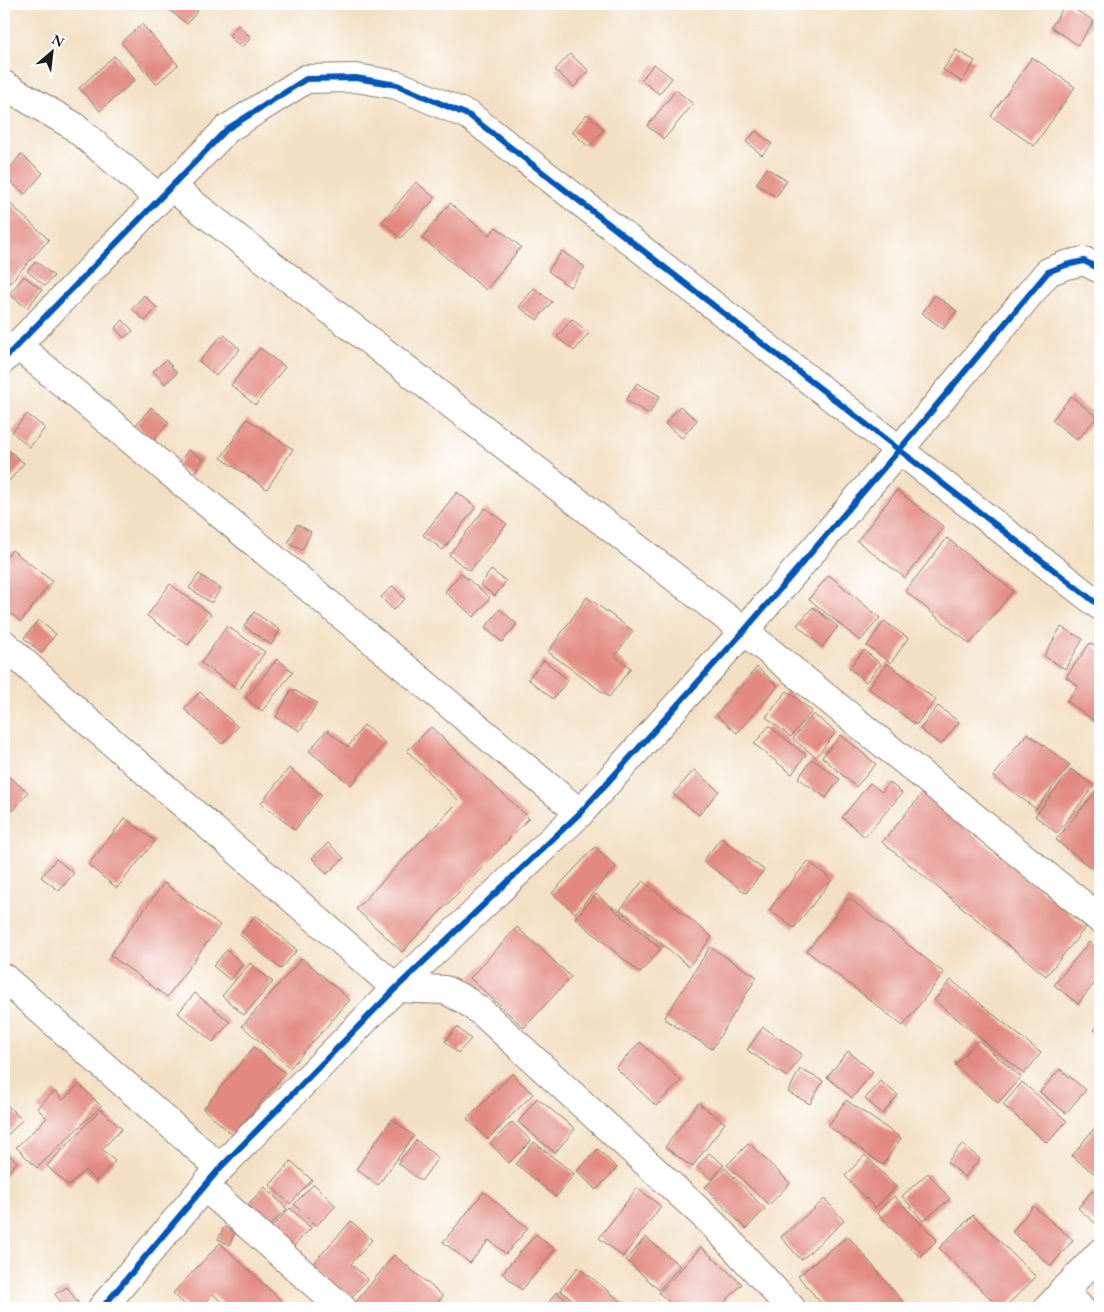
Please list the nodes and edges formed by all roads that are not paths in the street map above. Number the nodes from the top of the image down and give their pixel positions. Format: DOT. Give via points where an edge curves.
graph roads {
  1 [pos="4,84"];
  2 [pos="165,192"];
  3 [pos="1100,269"];
  4 [pos="10,352"];
  5 [pos="900,449"];
  6 [pos="1100,606"];
  7 [pos="744,631"];
  8 [pos="4,644"];
  9 [pos="580,813"];
  10 [pos="1100,919"];
  11 [pos="4,978"];
  12 [pos="396,988"];
  13 [pos="212,1178"];
  14 [pos="1100,1253"];
  15 [pos="1064,1302"];
  16 [pos="102,1308"];
  17 [pos="342,1308"];
  18 [pos="790,1308"];
  1 -- 2 [label="street" via="72,125"];
  2 -- 4 [label="street"];
  2 -- 5 [label="street" via="227,129 306,79 356,78 397,85 470,116"];
  2 -- 7 [label="street"];
  3 -- 5 [label="street" via="1084,261 1048,272"];
  4 -- 9 [label="street"];
  5 -- 6 [label="street"];
  5 -- 7 [label="street"];
  7 -- 9 [label="street"];
  7 -- 10 [label="street"];
  8 -- 12 [label="street" via="83,718"];
  9 -- 12 [label="street"];
  11 -- 13 [label="street"];
  12 -- 13 [label="street"];
  12 -- 18 [label="street" via="445,990 484,1014 712,1223"];
  13 -- 16 [label="street"];
  13 -- 17 [label="street"];
  14 -- 15 [label="street"];
}
